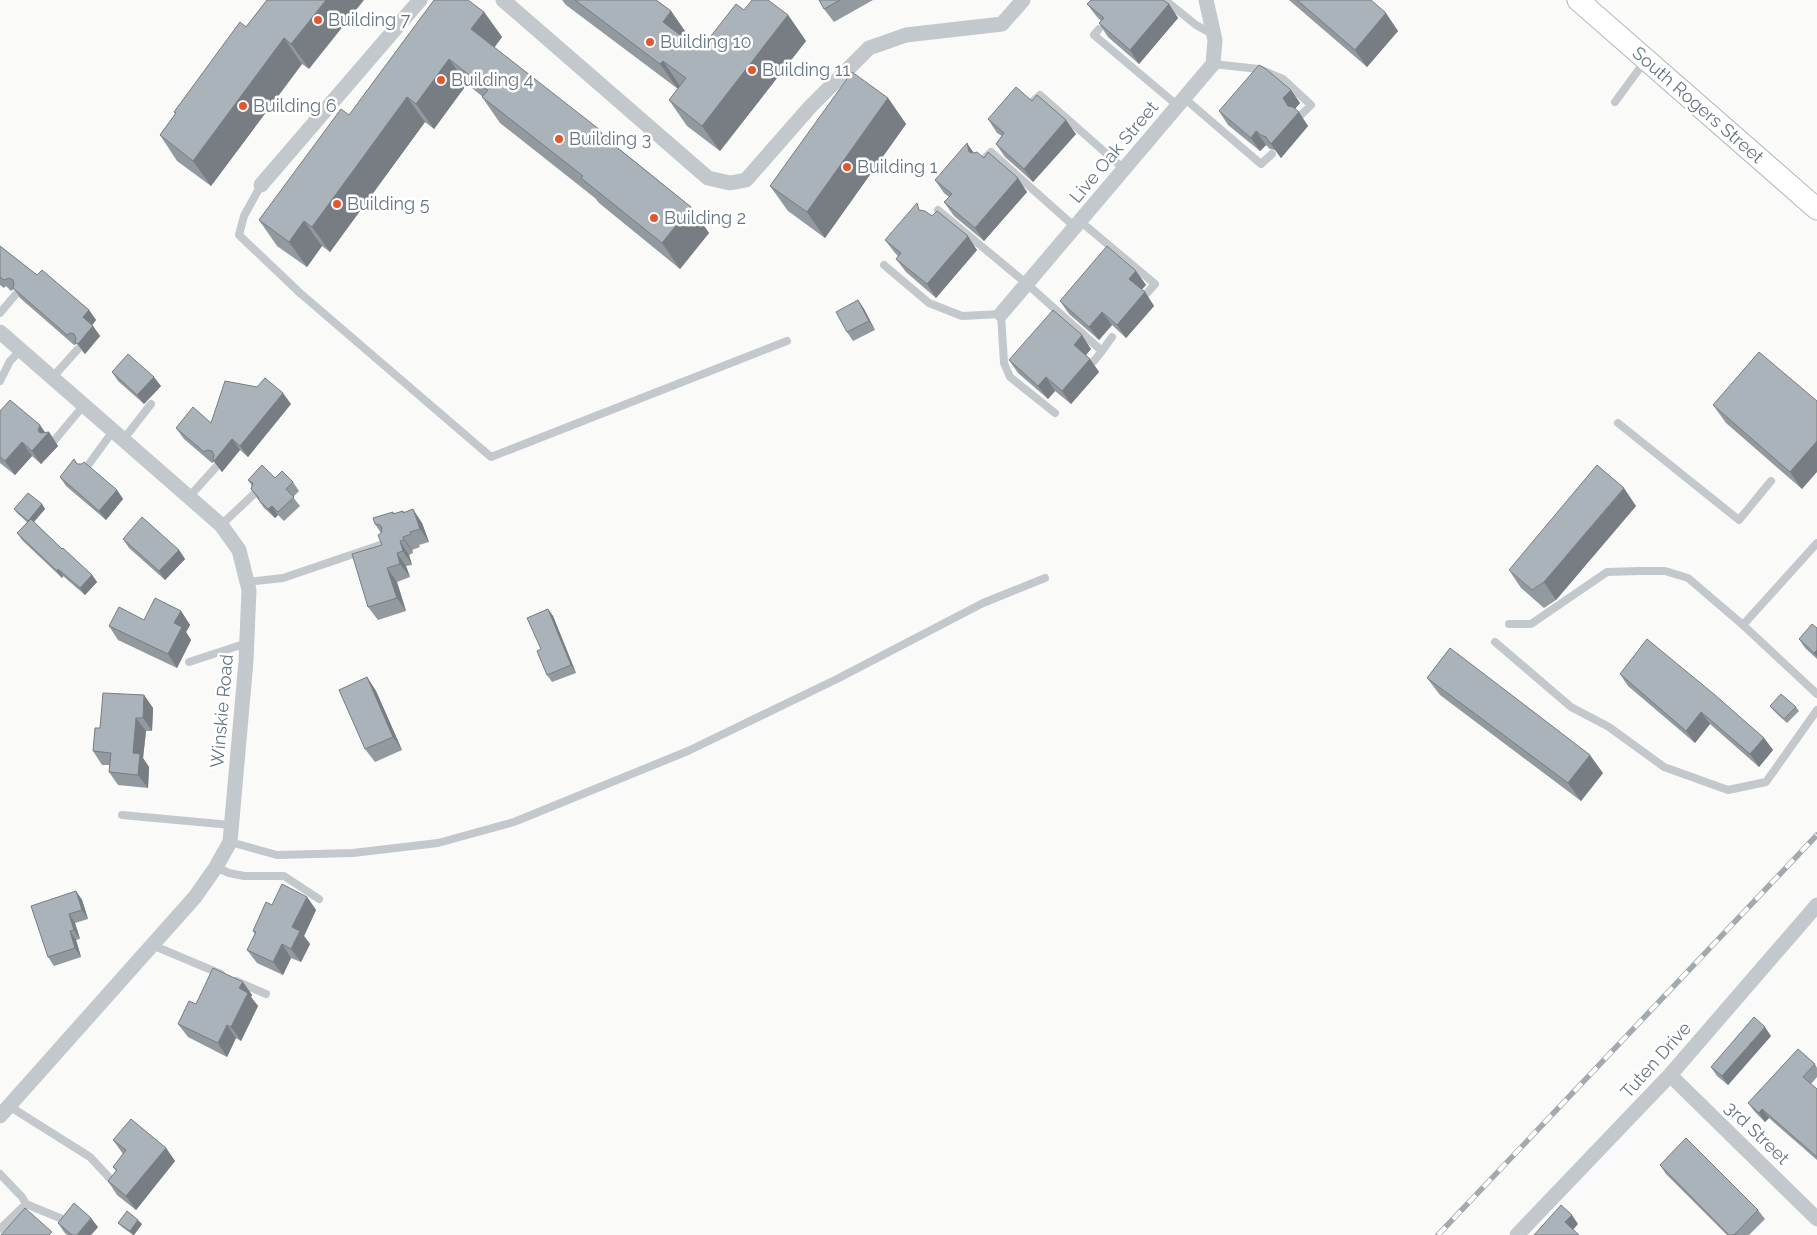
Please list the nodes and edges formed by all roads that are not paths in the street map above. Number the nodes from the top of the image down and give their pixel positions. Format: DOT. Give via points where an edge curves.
graph roads {
  1 [pos="420,0"];
  2 [pos="503,0"];
  3 [pos="1023,0"];
  4 [pos="1165,0"];
  5 [pos="1206,0"];
  6 [pos="1578,0"];
  7 [pos="1099,29"];
  8 [pos="1214,34"];
  9 [pos="1646,60"];
  10 [pos="1213,64"];
  11 [pos="1033,101"];
  12 [pos="1181,102"];
  13 [pos="1615,102"];
  14 [pos="1302,115"];
  15 [pos="1272,154"];
  16 [pos="982,161"];
  17 [pos="1124,169"];
  18 [pos="261,186"];
  19 [pos="945,202"];
  20 [pos="1817,209"];
  21 [pos="938,210"];
  22 [pos="932,219"];
  23 [pos="1077,224"];
  24 [pos="884,265"];
  25 [pos="1027,284"];
  26 [pos="1147,293"];
  27 [pos="16,294"];
  28 [pos="0,313"];
  29 [pos="1002,314"];
  30 [pos="0,332"];
  31 [pos="1112,337"];
  32 [pos="787,341"];
  33 [pos="78,349"];
  34 [pos="21,350"];
  35 [pos="1102,351"];
  36 [pos="1094,361"];
  37 [pos="52,378"];
  38 [pos="0,381"];
  39 [pos="151,404"];
  40 [pos="84,405"];
  41 [pos="1055,413"];
  42 [pos="1618,423"];
  43 [pos="118,435"];
  44 [pos="53,442"];
  45 [pos="216,467"];
  46 [pos="86,468"];
  47 [pos="1771,481"];
  48 [pos="254,494"];
  49 [pos="189,497"];
  50 [pos="221,525"];
  51 [pos="386,543"];
  52 [pos="1817,543"];
  53 [pos="1045,578"];
  54 [pos="247,582"];
  55 [pos="1510,624"];
  56 [pos="1743,625"];
  57 [pos="247,642"];
  58 [pos="1495,642"];
  59 [pos="189,662"];
  60 [pos="1817,694"];
  61 [pos="1817,710"];
  62 [pos="122,815"];
  63 [pos="231,825"];
  64 [pos="230,842"];
  65 [pos="216,867"];
  66 [pos="319,899"];
  67 [pos="1817,905"];
  68 [pos="152,945"];
  69 [pos="266,994"];
  70 [pos="1670,1075"];
  71 [pos="4,1111"];
  72 [pos="0,1174"];
  73 [pos="117,1186"];
  74 [pos="26,1204"];
  75 [pos="1817,1218"];
  76 [pos="67,1221"];
  77 [pos="0,1229"];
  78 [pos="1517,1235"];
  1 -- 18 [label="street"];
  2 -- 3 [label="street" via="708,178 730,183 746,180 810,107 869,48 906,35 1002,24"];
  4 -- 8 [label="lane" via="1196,25"];
  5 -- 8 [label="street"];
  6 -- 9 [label="street, South Rogers Street"];
  7 -- 12 [label="lane" via="1094,35"];
  8 -- 10 [label="street"];
  9 -- 13 [label="lane"];
  9 -- 20 [label="street, South Rogers Street"];
  10 -- 12 [label="street, Live Oak Street"];
  10 -- 14 [label="lane" via="1259,69 1282,78 1311,105"];
  11 -- 17 [label="lane" via="1040,95"];
  12 -- 15 [label="lane" via="1261,164"];
  12 -- 17 [label="street, Live Oak Street"];
  16 -- 23 [label="lane" via="992,150"];
  17 -- 23 [label="street, Live Oak Street"];
  18 -- 32 [label="lane" via="244,216 239,235 300,293 491,457"];
  19 -- 21 [label="lane"];
  21 -- 22 [label="lane"];
  21 -- 25 [label="lane"];
  23 -- 25 [label="street, Live Oak Street"];
  23 -- 26 [label="lane" via="1155,284"];
  24 -- 29 [label="lane" via="929,303 962,316"];
  25 -- 29 [label="street, Live Oak Street"];
  25 -- 35 [label="lane"];
  27 -- 28 [label="lane"];
  29 -- 41 [label="lane" via="1004,363 1010,377"];
  30 -- 34 [label="street, Winskie Road"];
  31 -- 35 [label="lane"];
  33 -- 37 [label="lane"];
  34 -- 37 [label="street, Winskie Road"];
  34 -- 38 [label="lane" via="10,361"];
  35 -- 36 [label="lane"];
  37 -- 40 [label="street, Winskie Road"];
  39 -- 43 [label="lane"];
  40 -- 43 [label="street, Winskie Road"];
  40 -- 44 [label="lane"];
  42 -- 47 [label="lane" via="1739,520"];
  43 -- 46 [label="lane"];
  43 -- 49 [label="street, Winskie Road"];
  45 -- 49 [label="lane"];
  48 -- 50 [label="lane"];
  49 -- 50 [label="street, Winskie Road"];
  50 -- 54 [label="street, Winskie Road" via="239,550"];
  51 -- 54 [label="lane" via="283,578"];
  52 -- 56 [label="lane"];
  53 -- 64 [label="lane" via="983,603 688,751 514,822 438,843 353,853 277,855"];
  54 -- 57 [label="street, Winskie Road"];
  55 -- 56 [label="lane" via="1531,624 1607,572 1665,571 1688,578"];
  56 -- 60 [label="lane"];
  57 -- 59 [label="lane"];
  57 -- 63 [label="street, Winskie Road"];
  58 -- 61 [label="lane" via="1571,707 1609,727 1664,767 1728,790 1766,782"];
  62 -- 63 [label="lane"];
  63 -- 64 [label="street, Winskie Road"];
  64 -- 65 [label="street, Winskie Road"];
  65 -- 66 [label="lane" via="244,876 284,876"];
  65 -- 68 [label="street, Winskie Road" via="195,897"];
  67 -- 70 [label="street, Tuten Drive"];
  68 -- 69 [label="lane"];
  68 -- 71 [label="street, Winskie Road"];
  70 -- 75 [label="street, 3rd Street"];
  70 -- 78 [label="street, Tuten Drive"];
  71 -- 73 [label="lane" via="90,1157"];
  72 -- 74 [label="lane"];
  74 -- 76 [label="lane"];
  74 -- 77 [label="lane"];
}
